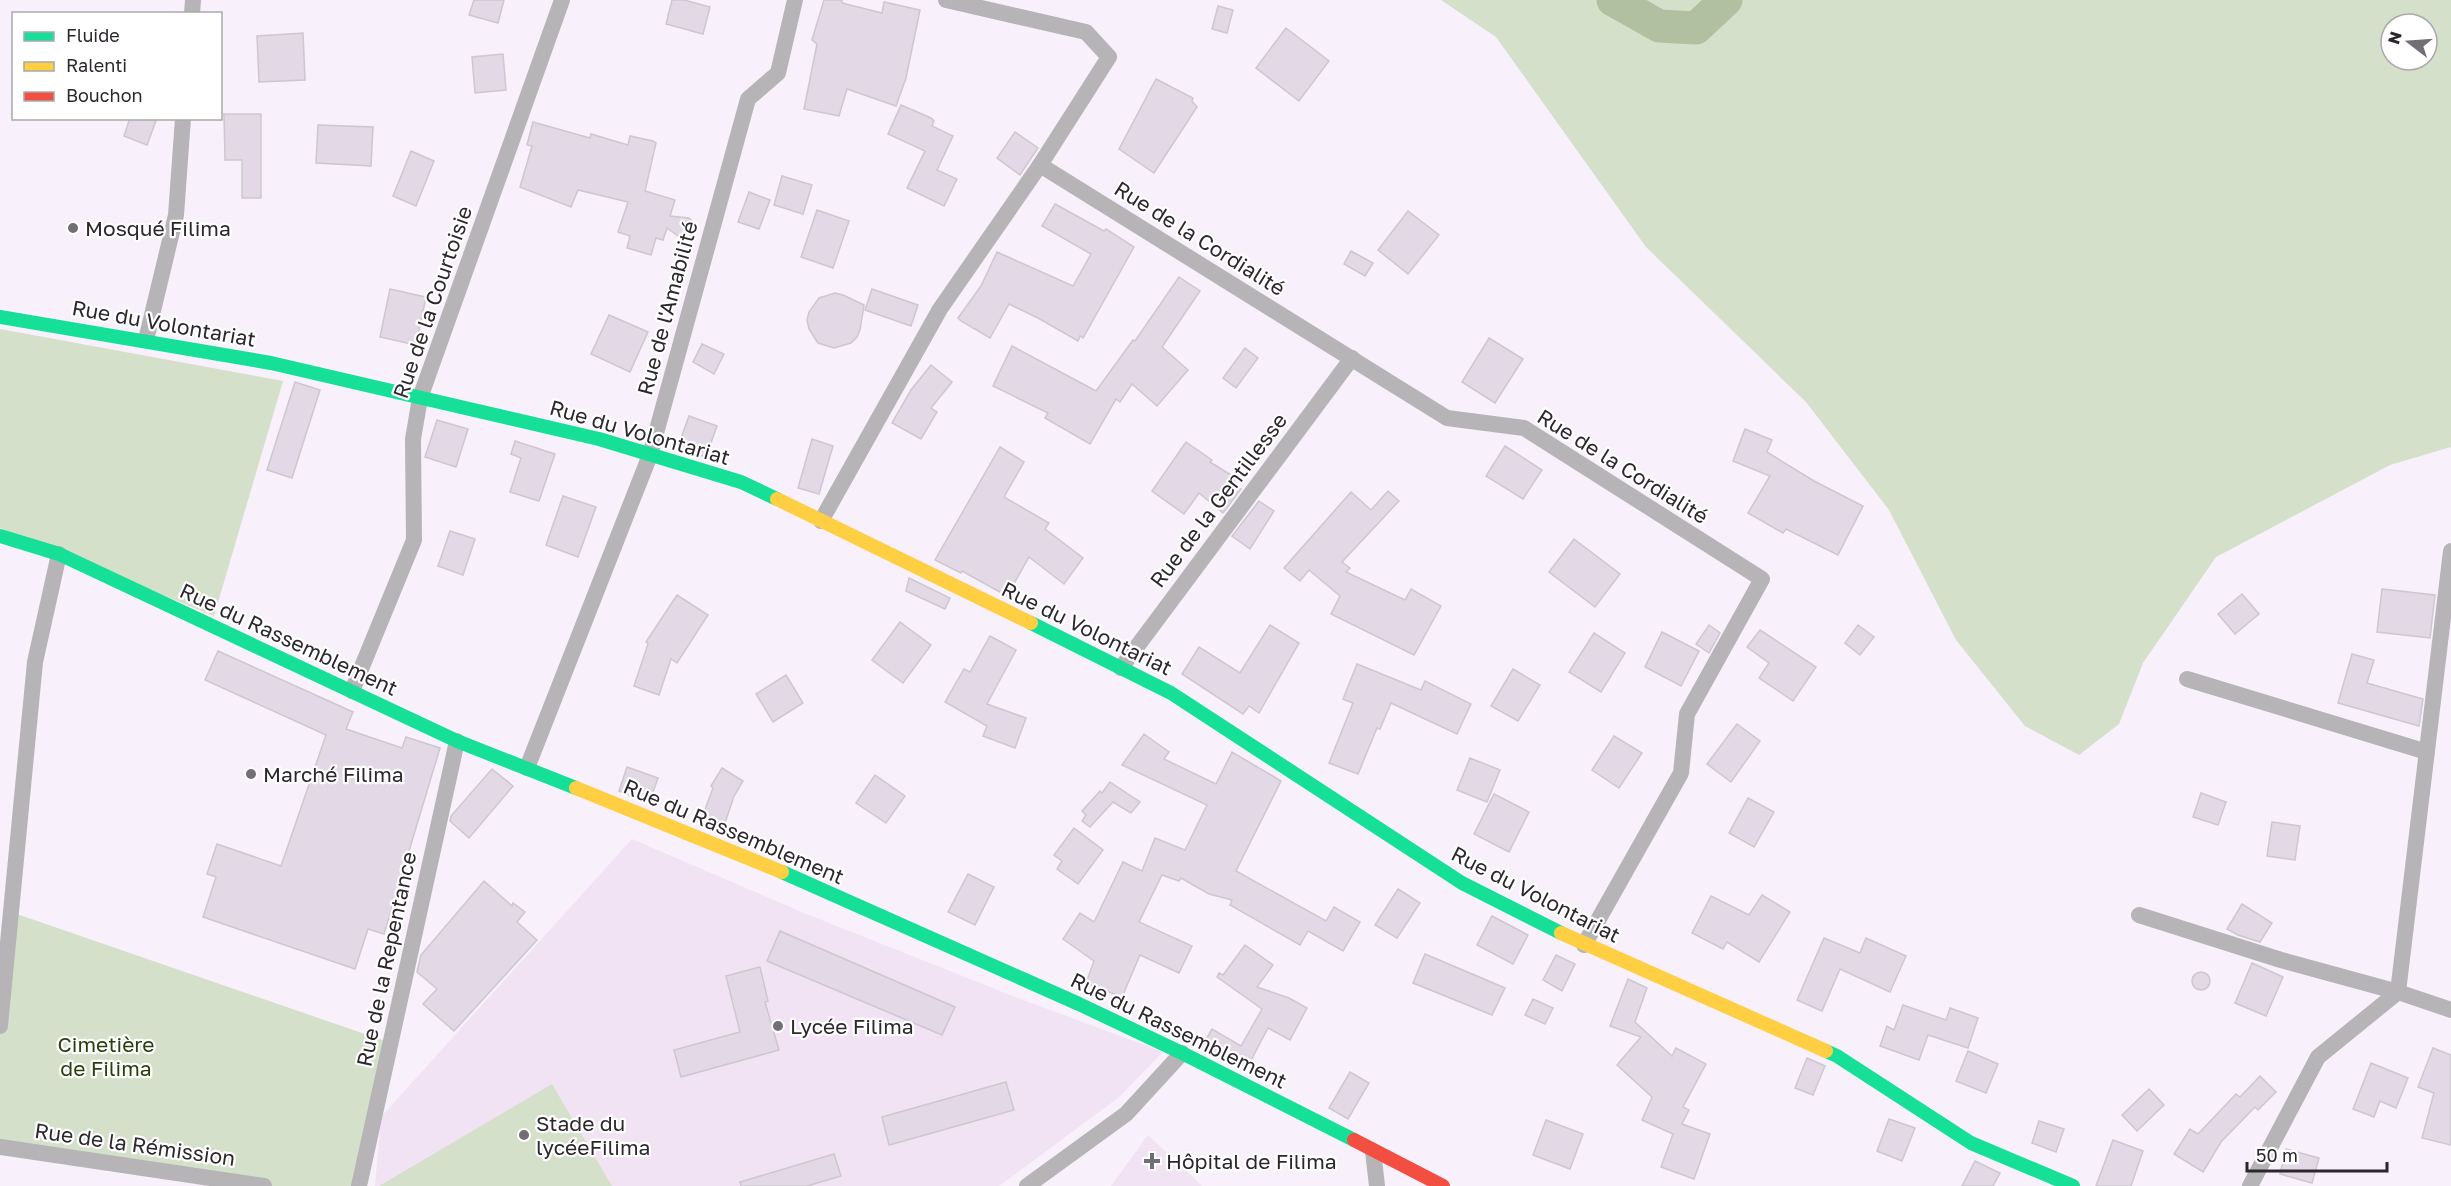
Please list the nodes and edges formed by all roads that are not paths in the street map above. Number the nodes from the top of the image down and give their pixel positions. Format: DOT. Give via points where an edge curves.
graph roads {
  1 [pos="562,0"];
  2 [pos="795,0"];
  3 [pos="946,0"];
  4 [pos="183,120"];
  5 [pos="1040,165"];
  6 [pos="0,317"];
  7 [pos="146,340"];
  8 [pos="1352,358"];
  9 [pos="420,398"];
  10 [pos="650,455"];
  11 [pos="821,521"];
  12 [pos="0,536"];
  13 [pos="2451,551"];
  14 [pos="59,554"];
  15 [pos="1121,668"];
  16 [pos="2187,679"];
  17 [pos="352,691"];
  18 [pos="457,741"];
  19 [pos="2427,752"];
  20 [pos="527,768"];
  21 [pos="2139,915"];
  22 [pos="1584,945"];
  23 [pos="2398,992"];
  24 [pos="2451,1010"];
  25 [pos="0,1026"];
  26 [pos="1182,1053"];
  27 [pos="0,1147"];
  28 [pos="1373,1150"];
  29 [pos="264,1186"];
  30 [pos="359,1186"];
  31 [pos="1027,1186"];
  32 [pos="1377,1186"];
  33 [pos="1443,1186"];
  34 [pos="2073,1186"];
  35 [pos="2250,1186"];
  1 -- 9 [label="street, Rue de la Courtoisie"];
  2 -- 10 [label="street, Rue de l'Amabilité" via="778,73 748,99"];
  3 -- 5 [label="street" via="1086,32 1109,57"];
  4 -- 7 [label="street" via="176,215"];
  5 -- 8 [label="street, Rue de la Cordialité"];
  5 -- 11 [label="street" via="940,309"];
  6 -- 7 [label="street, Rue du Volontariat"];
  7 -- 9 [label="street, Rue du Volontariat" via="271,363"];
  8 -- 15 [label="street, Rue de la Gentillesse"];
  8 -- 22 [label="street, Rue de la Cordialité" via="1447,418 1524,428 1762,579 1687,714 1681,773"];
  9 -- 10 [label="street, Rue du Volontariat" via="599,439"];
  9 -- 17 [label="street, Rue de la Courtoisie" via="413,439 414,540"];
  10 -- 11 [label="street, Rue du Volontariat" via="741,483"];
  10 -- 20 [label="street, Rue de l'Amabilité"];
  11 -- 15 [label="street, Rue du Volontariat"];
  12 -- 14 [label="street, Rue du Rassemblement"];
  13 -- 19 [label="street"];
  14 -- 17 [label="street, Rue du Rassemblement"];
  14 -- 25 [label="street" via="35,662"];
  15 -- 22 [label="street, Rue du Volontariat" via="1171,693 1461,883"];
  16 -- 19 [label="street"];
  17 -- 18 [label="street, Rue du Rassemblement"];
  18 -- 20 [label="street, Rue du Rassemblement"];
  18 -- 30 [label="street, Rue de la Repentance"];
  19 -- 23 [label="street"];
  20 -- 26 [label="street, Rue du Rassemblement" via="734,851"];
  21 -- 23 [label="street"];
  22 -- 34 [label="street, Rue du Volontariat" via="1837,1056 1971,1143"];
  23 -- 24 [label="street"];
  23 -- 35 [label="street" via="2318,1057"];
  26 -- 28 [label="street, Rue du Rassemblement"];
  26 -- 31 [label="street" via="1125,1114"];
  27 -- 29 [label="street, Rue de la Rémission"];
  28 -- 32 [label="street"];
  28 -- 33 [label="street, Rue du Rassemblement"];
}
